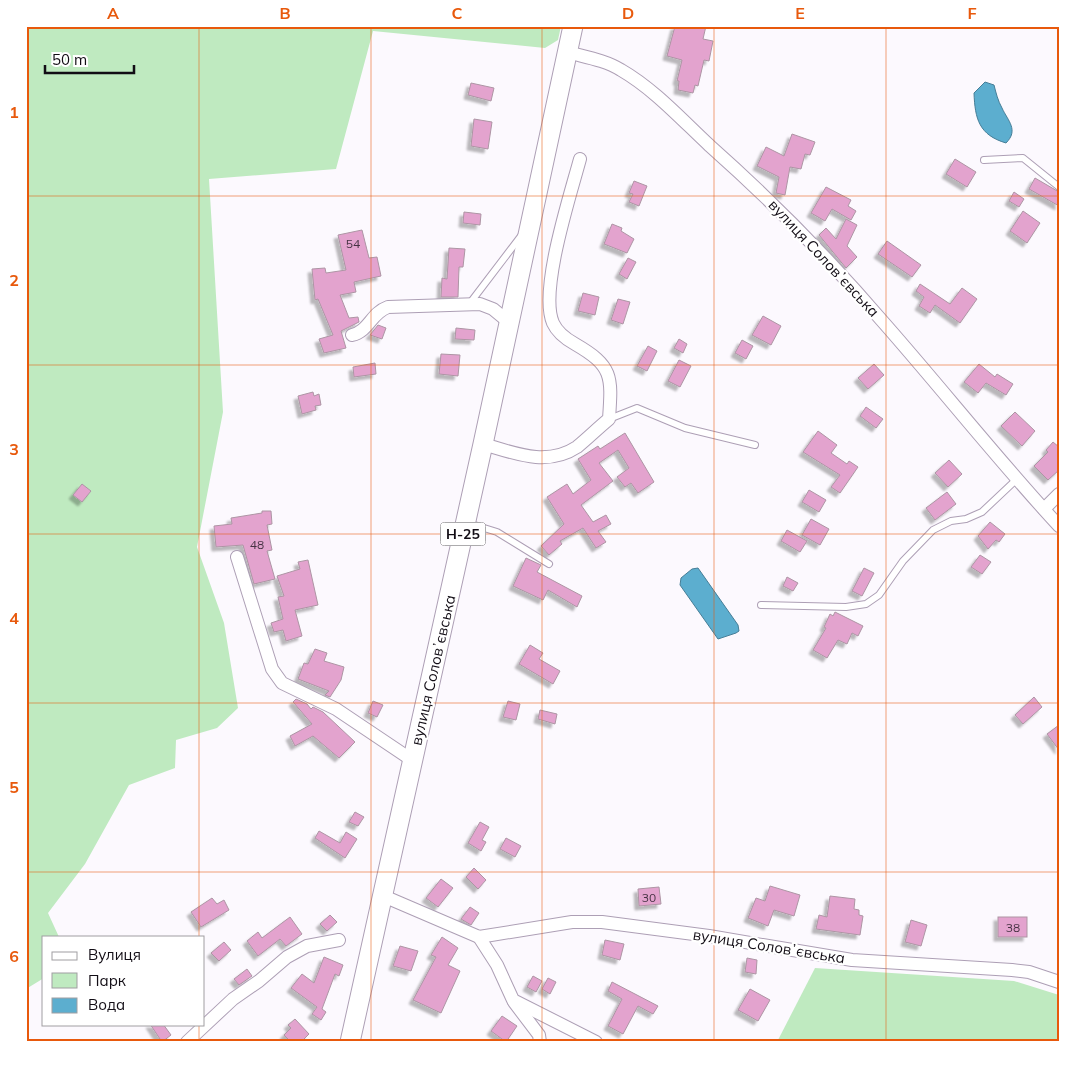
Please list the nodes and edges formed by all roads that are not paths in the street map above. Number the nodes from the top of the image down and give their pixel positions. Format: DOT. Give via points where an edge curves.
graph roads {
  1 [pos="573,26"];
  2 [pos="568,52"];
  3 [pos="580,159"];
  4 [pos="984,160"];
  5 [pos="1059,187"];
  6 [pos="529,225"];
  7 [pos="470,303"];
  8 [pos="510,323"];
  9 [pos="352,335"];
  10 [pos="609,419"];
  11 [pos="483,444"];
  12 [pos="756,445"];
  13 [pos="1016,480"];
  14 [pos="1059,494"];
  15 [pos="1044,509"];
  16 [pos="466,522"];
  17 [pos="1059,526"];
  18 [pos="237,557"];
  19 [pos="549,564"];
  20 [pos="761,605"];
  21 [pos="412,760"];
  22 [pos="381,895"];
  23 [pos="479,937"];
  24 [pos="339,940"];
  25 [pos="1059,982"];
  26 [pos="512,1000"];
  27 [pos="205,1025"];
  28 [pos="204,1026"];
  29 [pos="187,1042"];
  30 [pos="350,1042"];
  31 [pos="540,1042"];
  32 [pos="596,1042"];
  1 -- 2 [label="main road, вулиця Соловʼєвська / Н-25"];
  2 -- 6 [label="main road, вулиця Соловʼєвська / Н-25"];
  2 -- 13 [label="street, вулиця Соловʼєвська" via="620,69 642,84 756,187 884,322"];
  3 -- 10 [label="street" via="555,260 550,314 560,334 597,358 607,370"];
  4 -- 5 [label="lane" via="1023,158"];
  6 -- 7 [label="lane"];
  6 -- 8 [label="main road, вулиця Соловʼєвська / Н-25"];
  7 -- 8 [label="street" via="486,305"];
  7 -- 9 [label="street" via="388,307 375,315 362,331"];
  8 -- 11 [label="main road, вулиця Соловʼєвська / Н-25"];
  10 -- 11 [label="street" via="578,446 555,457 524,456"];
  10 -- 12 [label="lane" via="637,408 685,428"];
  11 -- 16 [label="main road, вулиця Соловʼєвська / Н-25"];
  13 -- 15 [label="street, вулиця Соловʼєвська"];
  13 -- 20 [label="lane" via="982,512 966,519 951,520 934,530 903,561 879,595 866,604 846,607"];
  14 -- 15 [label="street"];
  15 -- 17 [label="street, вулиця Соловʼєвська"];
  16 -- 19 [label="lane" via="497,532"];
  16 -- 21 [label="main road, вулиця Соловʼєвська / Н-25"];
  18 -- 21 [label="street" via="272,669 282,683 336,709"];
  21 -- 22 [label="main road, вулиця Соловʼєвська / Н-25"];
  22 -- 23 [label="street"];
  22 -- 30 [label="main road, вулиця Соловʼєвська / Н-25"];
  23 -- 25 [label="street, вулиця Соловʼєвська" via="572,922 602,922 852,960 1029,972"];
  23 -- 26 [label="street"];
  24 -- 27 [label="street" via="307,946 287,957"];
  26 -- 31 [label="street"];
  26 -- 32 [label="street"];
  28 -- 29 [label="street"];
}
